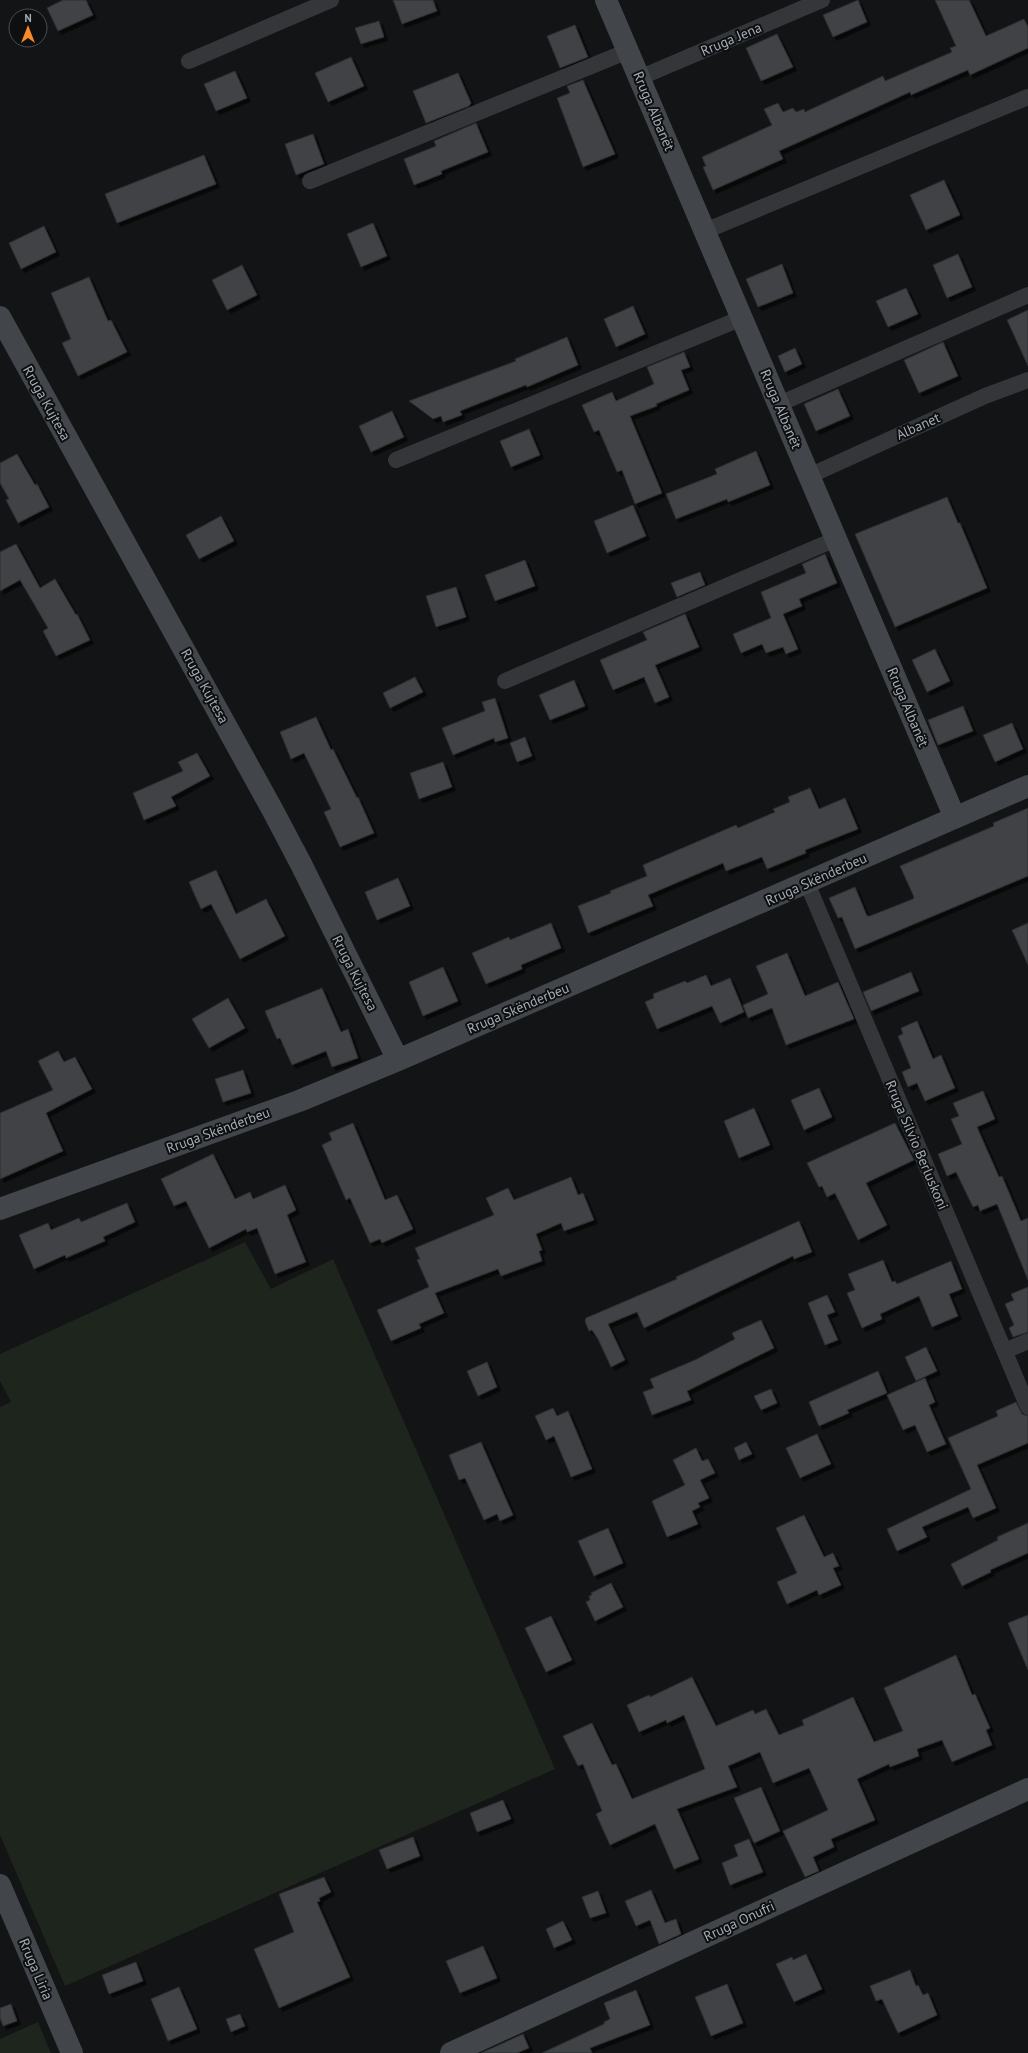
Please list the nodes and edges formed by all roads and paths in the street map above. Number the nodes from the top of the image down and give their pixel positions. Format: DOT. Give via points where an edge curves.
graph roads {
  1 [pos="331,0"];
  2 [pos="606,0"];
  3 [pos="822,0"];
  4 [pos="628,51"];
  5 [pos="189,61"];
  6 [pos="639,78"];
  7 [pos="1028,97"];
  8 [pos="310,182"];
  9 [pos="705,231"];
  10 [pos="1028,295"];
  11 [pos="0,317"];
  12 [pos="742,318"];
  13 [pos="1028,380"];
  14 [pos="779,404"];
  15 [pos="396,460"];
  16 [pos="809,476"];
  17 [pos="836,539"];
  18 [pos="505,682"];
  19 [pos="1028,786"];
  20 [pos="955,818"];
  21 [pos="807,883"];
  22 [pos="398,1060"];
  23 [pos="0,1209"];
  24 [pos="1028,1341"];
  25 [pos="1005,1351"];
  26 [pos="1028,1407"];
  27 [pos="1028,1789"];
  28 [pos="0,1885"];
  29 [pos="72,2053"];
  30 [pos="451,2053"];
  1 -- 5 [label="street"];
  2 -- 4 [label="street, Rruga Albanët"];
  3 -- 6 [label="street, Rruga Jena"];
  4 -- 6 [label="street, Rruga Albanët"];
  4 -- 8 [label="street"];
  6 -- 9 [label="street, Rruga Albanët"];
  7 -- 9 [label="street"];
  9 -- 12 [label="street, Rruga Albanët"];
  10 -- 14 [label="street"];
  11 -- 22 [label="street, Rruga Kujtesa" via="275,816"];
  12 -- 14 [label="street, Rruga Albanët"];
  12 -- 15 [label="street"];
  13 -- 16 [label="street, Albanet" via="985,396"];
  14 -- 16 [label="street, Rruga Albanët"];
  16 -- 17 [label="street, Rruga Albanët"];
  17 -- 18 [label="street"];
  17 -- 20 [label="street, Rruga Albanët"];
  19 -- 20 [label="street, Rruga Skënderbeu"];
  20 -- 21 [label="street, Rruga Skënderbeu"];
  21 -- 22 [label="street, Rruga Skënderbeu"];
  21 -- 25 [label="street, Rruga Silvio Berluskoni"];
  22 -- 23 [label="street, Rruga Skënderbeu" via="298,1101"];
  24 -- 25 [label="street"];
  25 -- 26 [label="street, Rruga Silvio Berluskoni"];
  27 -- 30 [label="street, Rruga Onufri"];
  28 -- 29 [label="street, Rruga Liria"];
}
